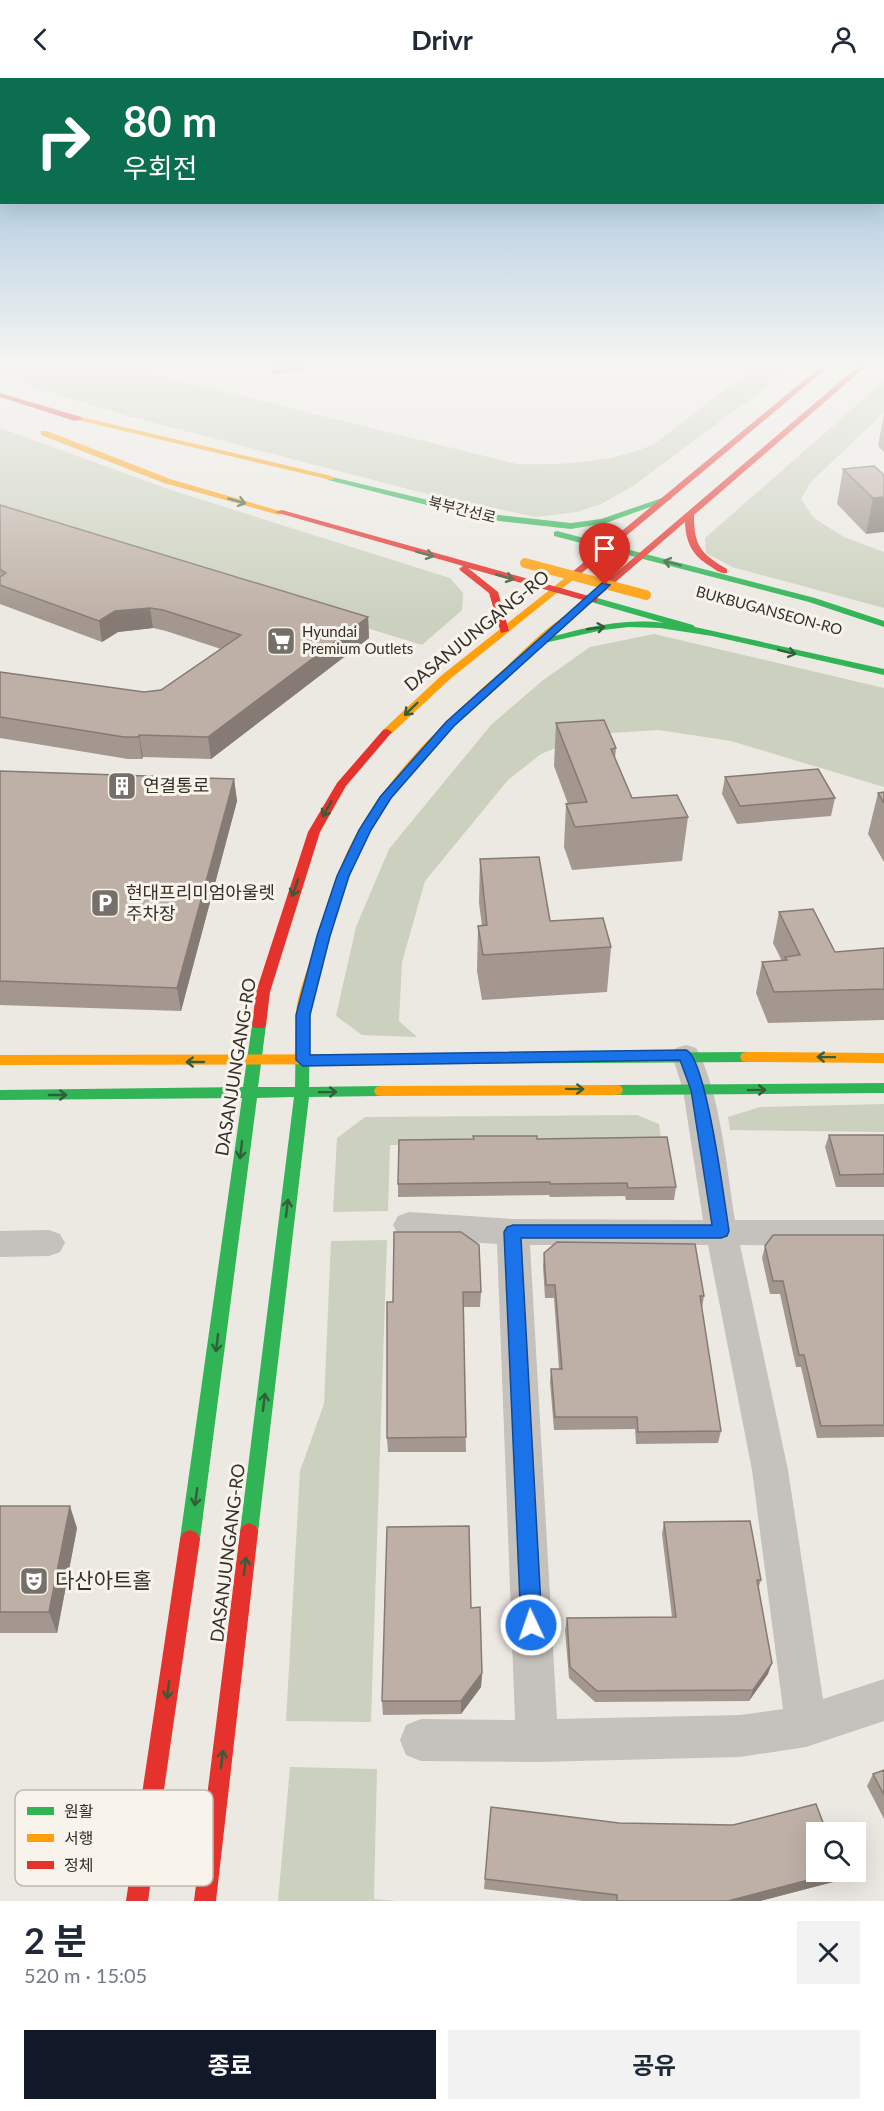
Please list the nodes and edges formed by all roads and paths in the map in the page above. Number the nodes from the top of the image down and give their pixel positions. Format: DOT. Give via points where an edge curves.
graph roads {
  1 [pos="79,447"];
  2 [pos="99,447"];
  3 [pos="164,447"];
  4 [pos="209,447"];
  5 [pos="730,447"];
  6 [pos="768,447"];
  7 [pos="166,465"];
  8 [pos="308,487"];
  9 [pos="668,499"];
  10 [pos="690,513"];
  11 [pos="482,516"];
  12 [pos="609,547"];
  13 [pos="640,555"];
  14 [pos="575,557"];
  15 [pos="519,561"];
  16 [pos="455,562"];
  17 [pos="640,574"];
  18 [pos="744,582"];
  19 [pos="555,591"];
  20 [pos="652,596"];
  21 [pos="588,600"];
  22 [pos="884,624"];
  23 [pos="690,627"];
  24 [pos="504,631"];
  25 [pos="539,643"];
  26 [pos="850,650"];
  27 [pos="884,659"];
  28 [pos="884,672"];
  29 [pos="686,1055"];
  30 [pos="884,1058"];
  31 [pos="0,1060"];
  32 [pos="303,1060"];
  33 [pos="254,1062"];
  34 [pos="884,1088"];
  35 [pos="698,1090"];
  36 [pos="249,1091"];
  37 [pos="302,1092"];
  38 [pos="0,1095"];
  39 [pos="409,1225"];
  40 [pos="721,1231"];
  41 [pos="513,1232"];
  42 [pos="884,1233"];
  43 [pos="50,1243"];
  44 [pos="0,1244"];
  45 [pos="884,1700"];
  46 [pos="806,1726"];
  47 [pos="421,1740"];
  48 [pos="537,1741"];
  49 [pos="153,1790"];
  50 [pos="213,1834"];
  51 [pos="139,1886"];
  52 [pos="207,1886"];
  53 [pos="137,1901"];
  54 [pos="205,1901"];
  1 -- 16 [label="main road, one-way" via="167,481"];
  7 -- 2 [label="main road, one-way"];
  3 -- 8 [label="main road"];
  4 -- 11 [label="main road"];
  5 -- 9 [label="main road, DASANJUNGANG-RO"];
  6 -- 10 [label="main road, DASANJUNGANG-RO"];
  9 -- 11 [label="main road" via="603,521 571,526"];
  9 -- 12 [label="main road, DASANJUNGANG-RO"];
  10 -- 13 [label="main road, DASANJUNGANG-RO"];
  10 -- 18 [label="main road" via="688,537 693,551"];
  11 -- 12 [label="main road"];
  12 -- 13 [label="main road"];
  12 -- 19 [label="main road, DASANJUNGANG-RO"];
  18 -- 13 [label="main road, one-way"];
  13 -- 21 [label="main road, DASANJUNGANG-RO"];
  14 -- 17 [label="main road"];
  15 -- 20 [label="main road, bridge"];
  16 -- 19 [label="main road, one-way"];
  16 -- 24 [label="main road" via="493,592"];
  18 -- 22 [label="main road"];
  19 -- 21 [label="main road"];
  19 -- 24 [label="main road, DASANJUNGANG-RO"];
  21 -- 23 [label="main road"];
  21 -- 25 [label="main road, DASANJUNGANG-RO"];
  25 -- 23 [label="main road, one-way" via="585,629 611,626"];
  23 -- 28 [label="main road, one-way"];
  24 -- 33 [label="main road, DASANJUNGANG-RO, one-way" via="412,707 341,785 314,832 283,923 263,992"];
  25 -- 32 [label="main road, DASANJUNGANG-RO" via="450,724 386,797 365,830 343,876 323,936 303,1015"];
  26 -- 27 [label="main road, BUKBUGANSEON-RO"];
  30 -- 29 [label="main road, one-way"];
  29 -- 32 [label="main road"];
  29 -- 35 [label="street"];
  33 -- 31 [label="main road, one-way"];
  32 -- 33 [label="main road"];
  32 -- 37 [label="main road, DASANJUNGANG-RO"];
  33 -- 36 [label="main road, DASANJUNGANG-RO"];
  35 -- 34 [label="main road, one-way"];
  37 -- 35 [label="main road, one-way"];
  35 -- 40 [label="street"];
  36 -- 37 [label="main road"];
  38 -- 36 [label="main road, one-way"];
  36 -- 49 [label="main road, DASANJUNGANG-RO, one-way" via="205,1439"];
  50 -- 37 [label="main road, DASANJUNGANG-RO, one-way"];
  39 -- 41 [label="street"];
  40 -- 41 [label="street"];
  40 -- 42 [label="street"];
  40 -- 46 [label="street" via="770,1470"];
  41 -- 48 [label="street"];
  43 -- 44 [label="street"];
  45 -- 46 [label="street"];
  46 -- 48 [label="street" via="740,1736"];
  47 -- 48 [label="street"];
  51 -- 53 [label="main road, DASANJUNGANG-RO, one-way"];
  54 -- 52 [label="main road, DASANJUNGANG-RO, one-way"];
}
